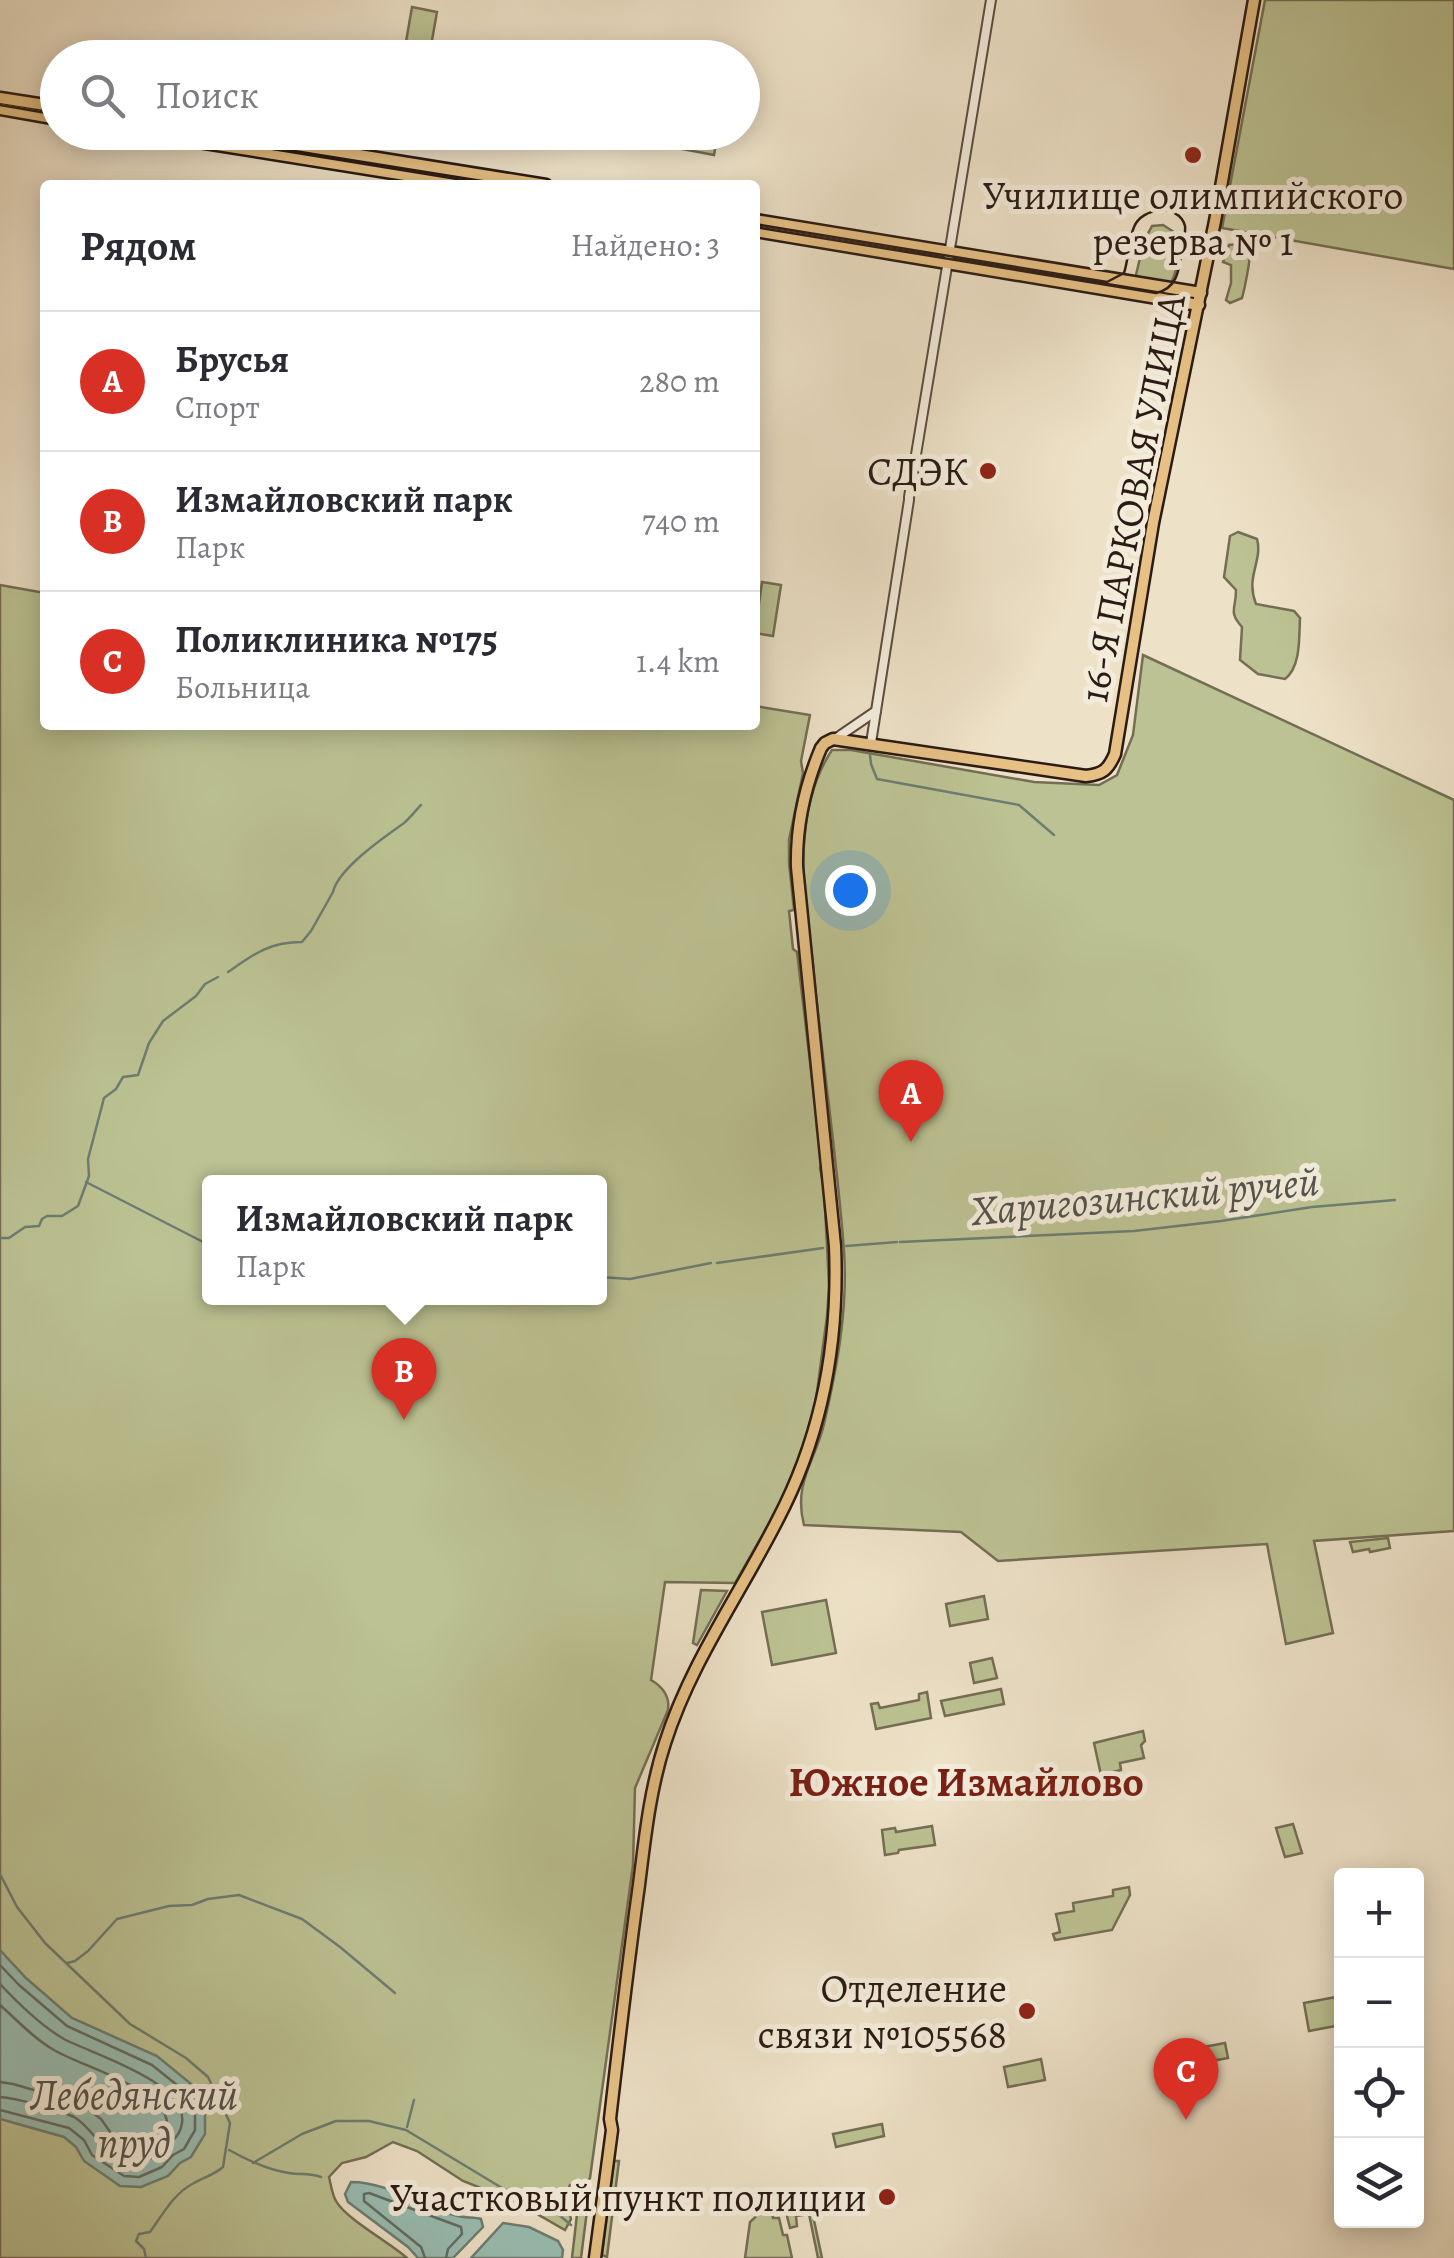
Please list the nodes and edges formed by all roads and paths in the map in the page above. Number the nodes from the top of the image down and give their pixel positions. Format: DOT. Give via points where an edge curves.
graph roads {
  1 [pos="991,0"];
  2 [pos="1254,0"];
  3 [pos="0,98"];
  4 [pos="40,104"];
  5 [pos="0,109"];
  6 [pos="40,115"];
  7 [pos="248,150"];
  8 [pos="328,150"];
  9 [pos="437,180"];
  10 [pos="515,180"];
  11 [pos="760,221"];
  12 [pos="760,232"];
  13 [pos="951,252"];
  14 [pos="948,264"];
  15 [pos="1200,299"];
  16 [pos="876,710"];
  17 [pos="835,738"];
  18 [pos="872,743"];
  19 [pos="592,2258"];
  1 -- 13 [label="street"];
  2 -- 15 [label="main road, 16-Я ПАРКОВАЯ УЛИЦА"];
  3 -- 4 [label="main road"];
  5 -- 6 [label="main road"];
  7 -- 9 [label="main road"];
  8 -- 10 [label="main road"];
  11 -- 13 [label="main road"];
  12 -- 14 [label="main road"];
  13 -- 14 [label="street"];
  13 -- 15 [label="main road"];
  14 -- 15 [label="main road"];
  14 -- 16 [label="street"];
  15 -- 18 [label="main road, 16-Я ПАРКОВАЯ УЛИЦА" via="1110,768 1086,776"];
  16 -- 17 [label="street"];
  16 -- 18 [label="street"];
  17 -- 18 [label="main road"];
  17 -- 19 [label="main road" via="817,758 797,840 835,1246 830,1351 812,1440 796,1480 694,1670 662,1754 642,1856"];
}
